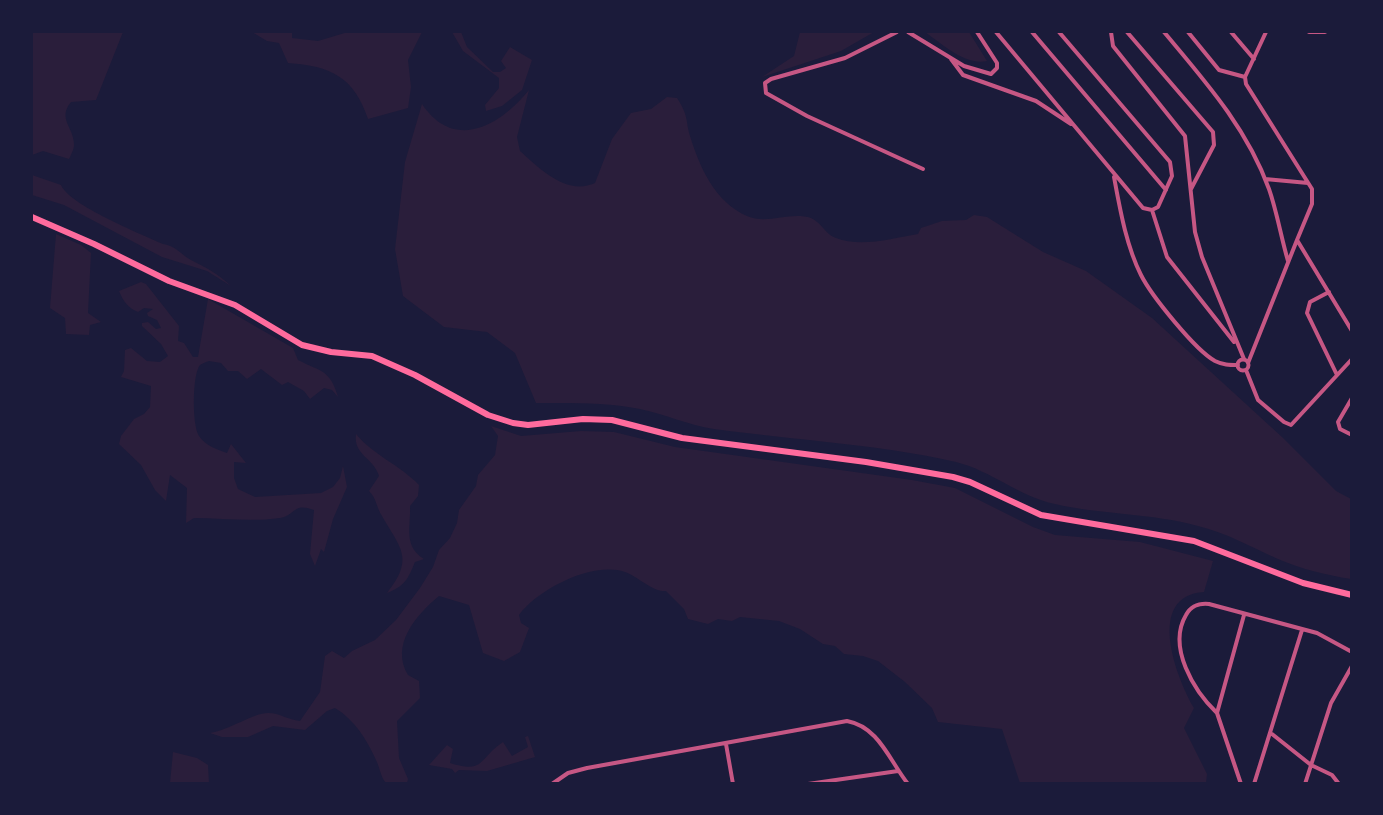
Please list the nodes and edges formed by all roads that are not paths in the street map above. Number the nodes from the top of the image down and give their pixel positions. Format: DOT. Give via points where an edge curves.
graph roads {
  1 [pos="897,32"];
  2 [pos="908,32"];
  3 [pos="977,32"];
  4 [pos="996,32"];
  5 [pos="1032,32"];
  6 [pos="1059,32"];
  7 [pos="1104,32"];
  8 [pos="1111,32"];
  9 [pos="1127,32"];
  10 [pos="1164,32"];
  11 [pos="1188,32"];
  12 [pos="1231,32"];
  13 [pos="1266,32"];
  14 [pos="1309,32"];
  15 [pos="1325,32"];
  16 [pos="1110,39"];
  17 [pos="951,59"];
  18 [pos="1254,59"];
  19 [pos="1245,77"];
  20 [pos="1073,125"];
  21 [pos="923,169"];
  22 [pos="1113,175"];
  23 [pos="1265,179"];
  24 [pos="1308,183"];
  25 [pos="1166,190"];
  26 [pos="1191,190"];
  27 [pos="1152,210"];
  28 [pos="32,217"];
  29 [pos="1298,240"];
  30 [pos="1288,261"];
  31 [pos="1329,292"];
  32 [pos="1352,331"];
  33 [pos="1236,344"];
  34 [pos="1352,359"];
  35 [pos="1244,360"];
  36 [pos="1248,363"];
  37 [pos="1238,365"];
  38 [pos="1246,370"];
  39 [pos="1337,375"];
  40 [pos="1352,398"];
  41 [pos="1352,435"];
  42 [pos="1352,595"];
  43 [pos="1244,615"];
  44 [pos="1302,630"];
  45 [pos="1352,652"];
  46 [pos="1352,666"];
  47 [pos="1217,713"];
  48 [pos="1272,734"];
  49 [pos="726,744"];
  50 [pos="1311,765"];
  51 [pos="898,771"];
  52 [pos="552,783"];
  53 [pos="734,783"];
  54 [pos="808,783"];
  55 [pos="908,783"];
  56 [pos="1241,783"];
  57 [pos="1254,783"];
  58 [pos="1305,783"];
  59 [pos="1339,783"];
  1 -- 21 [label="street" via="845,58 771,79 764,88 766,93 807,116"];
  2 -- 17 [label="street"];
  3 -- 17 [label="street" via="996,63 995,71 985,74"];
  4 -- 20 [label="street"];
  5 -- 25 [label="street"];
  6 -- 25 [label="street" via="1170,162 1172,176"];
  7 -- 16 [label="street"];
  8 -- 16 [label="street"];
  9 -- 26 [label="street" via="1213,132 1214,145"];
  10 -- 23 [label="street" via="1227,107"];
  11 -- 19 [label="street" via="1219,70"];
  12 -- 18 [label="street"];
  13 -- 18 [label="street"];
  14 -- 15 [label="street"];
  16 -- 26 [label="street" via="1185,136"];
  17 -- 20 [label="street" via="963,75 1036,101"];
  18 -- 19 [label="street"];
  19 -- 24 [label="street" via="1248,91"];
  20 -- 22 [label="street"];
  22 -- 27 [label="street" via="1143,208"];
  22 -- 37 [label="street" via="1141,275 1200,349 1221,364"];
  23 -- 24 [label="street"];
  23 -- 30 [label="street"];
  24 -- 29 [label="street" via="1312,204"];
  25 -- 27 [label="street" via="1158,207"];
  26 -- 33 [label="street" via="1202,257"];
  27 -- 33 [label="street" via="1167,257"];
  28 -- 42 [label="main road" via="169,281 236,306 302,345 372,356 488,415 513,423 528,426 583,419 612,420 682,438 953,477 1041,515 1194,541 1303,584"];
  29 -- 30 [label="street"];
  29 -- 31 [label="street"];
  30 -- 36 [label="street"];
  31 -- 32 [label="street"];
  31 -- 39 [label="street" via="1310,302 1307,313"];
  33 -- 35 [label="street"];
  34 -- 39 [label="street"];
  35 -- 36 [label="street"];
  35 -- 37 [label="street"];
  36 -- 38 [label="street"];
  37 -- 38 [label="street" via="1240,370"];
  38 -- 39 [label="street" via="1258,400 1291,424"];
  40 -- 41 [label="street" via="1338,422 1340,429"];
  43 -- 44 [label="street"];
  43 -- 47 [label="street"];
  43 -- 47 [label="street" via="1204,603 1190,609 1183,619 1180,640 1187,669 1197,691"];
  44 -- 45 [label="street" via="1332,639"];
  44 -- 48 [label="street"];
  46 -- 50 [label="street" via="1330,703"];
  47 -- 56 [label="street"];
  48 -- 50 [label="street"];
  48 -- 57 [label="street"];
  49 -- 51 [label="street" via="847,721 871,732"];
  49 -- 52 [label="street" via="587,768"];
  49 -- 53 [label="street"];
  50 -- 58 [label="street"];
  50 -- 59 [label="street"];
  51 -- 54 [label="street"];
  51 -- 55 [label="street"];
}
